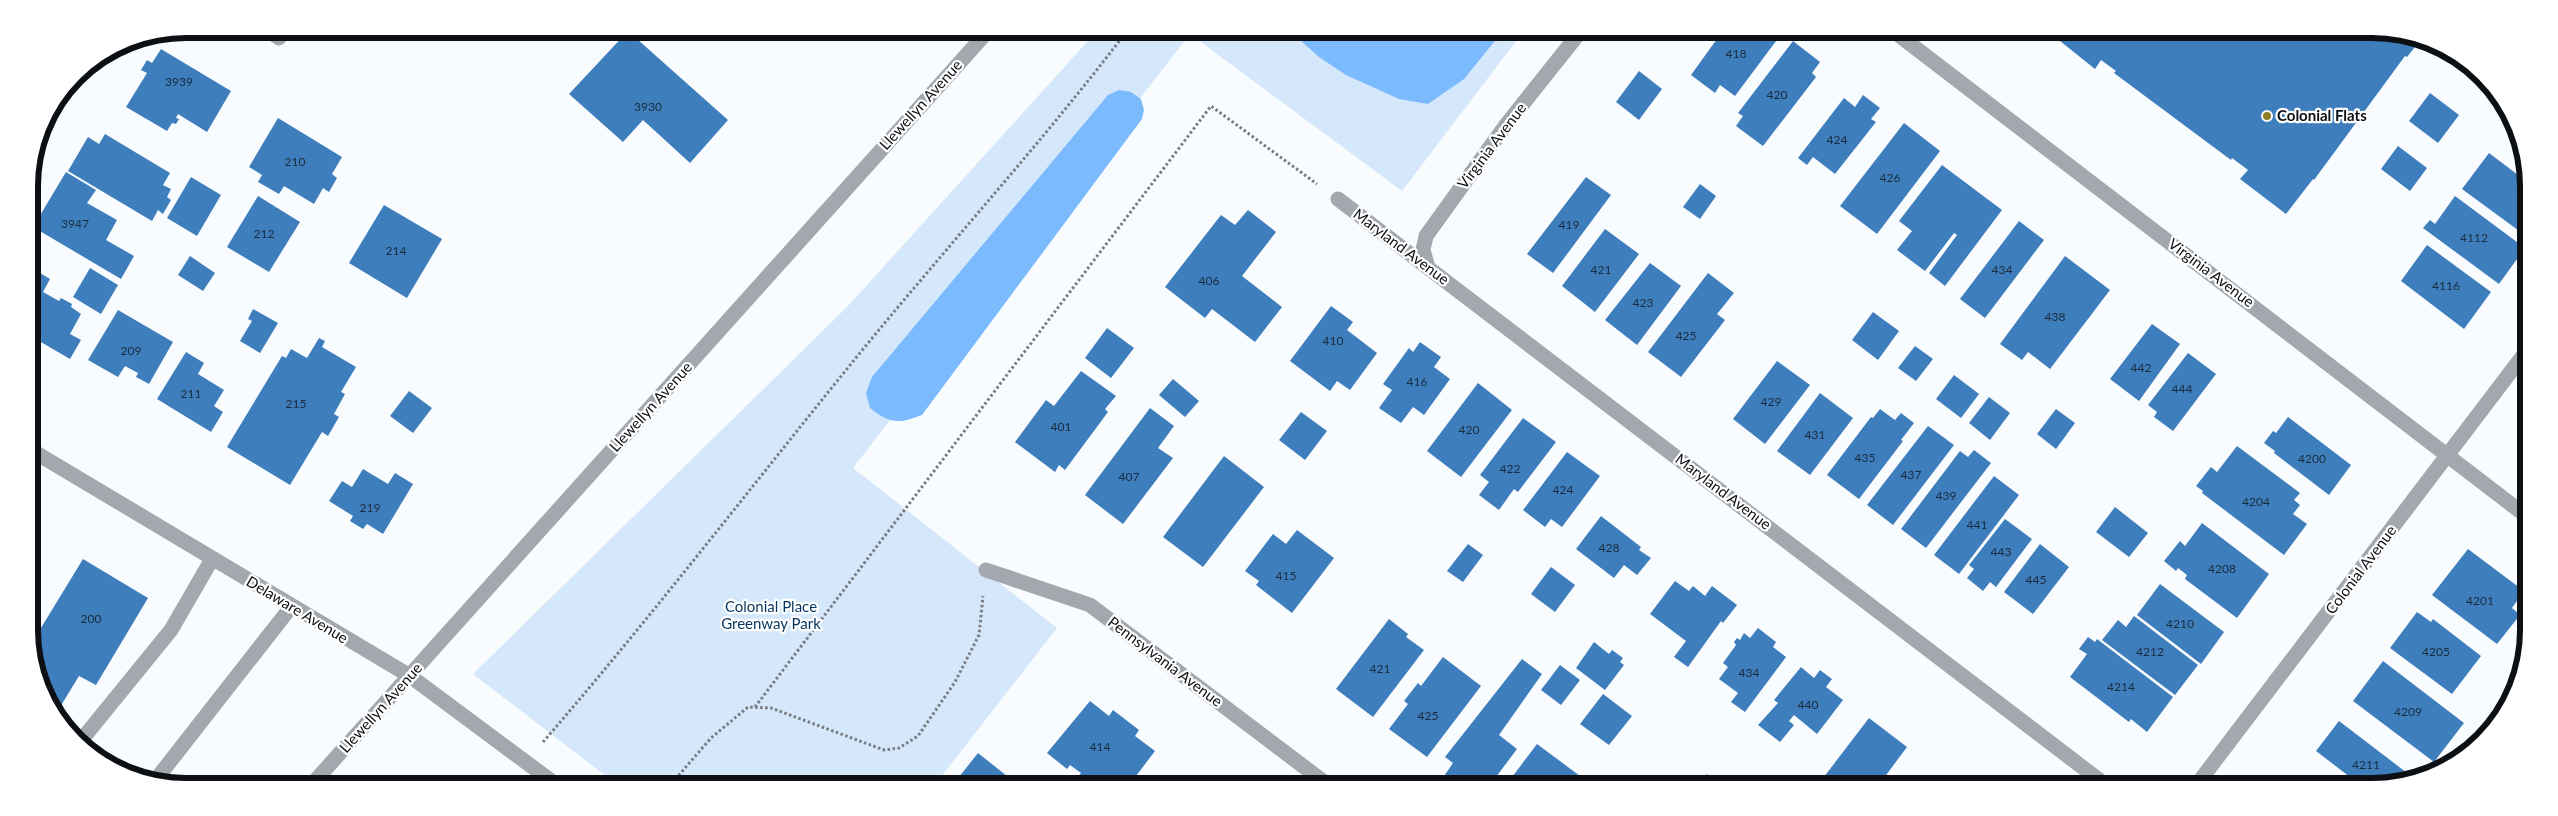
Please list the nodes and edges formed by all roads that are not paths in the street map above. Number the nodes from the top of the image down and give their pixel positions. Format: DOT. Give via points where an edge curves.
graph roads {
  1 [pos="982,38"];
  2 [pos="1575,38"];
  3 [pos="1903,38"];
  4 [pos="1338,200"];
  5 [pos="1428,267"];
  6 [pos="2520,360"];
  7 [pos="38,454"];
  8 [pos="2449,455"];
  9 [pos="2520,511"];
  10 [pos="212,559"];
  11 [pos="986,570"];
  12 [pos="291,607"];
  13 [pos="410,676"];
  14 [pos="83,737"];
  15 [pos="159,776"];
  16 [pos="318,778"];
  17 [pos="548,778"];
  18 [pos="1320,778"];
  19 [pos="2097,778"];
  20 [pos="2201,778"];
  1 -- 13 [label="street, Llewellyn Avenue"];
  2 -- 5 [label="street, Virginia Avenue" via="1506,125 1426,236 1423,250"];
  3 -- 8 [label="street, Virginia Avenue"];
  4 -- 5 [label="street, Maryland Avenue"];
  5 -- 19 [label="street, Maryland Avenue"];
  6 -- 8 [label="street, Colonial Avenue"];
  7 -- 10 [label="street, Delaware Avenue"];
  8 -- 9 [label="street, Virginia Avenue"];
  8 -- 20 [label="street, Colonial Avenue"];
  10 -- 12 [label="street, Delaware Avenue"];
  10 -- 14 [label="street" via="171,630"];
  11 -- 18 [label="street, Pennsylvania Avenue" via="1090,605"];
  12 -- 13 [label="street, Delaware Avenue"];
  12 -- 15 [label="street"];
  13 -- 16 [label="street, Llewellyn Avenue"];
  13 -- 17 [label="street, Delaware Avenue"];
}
